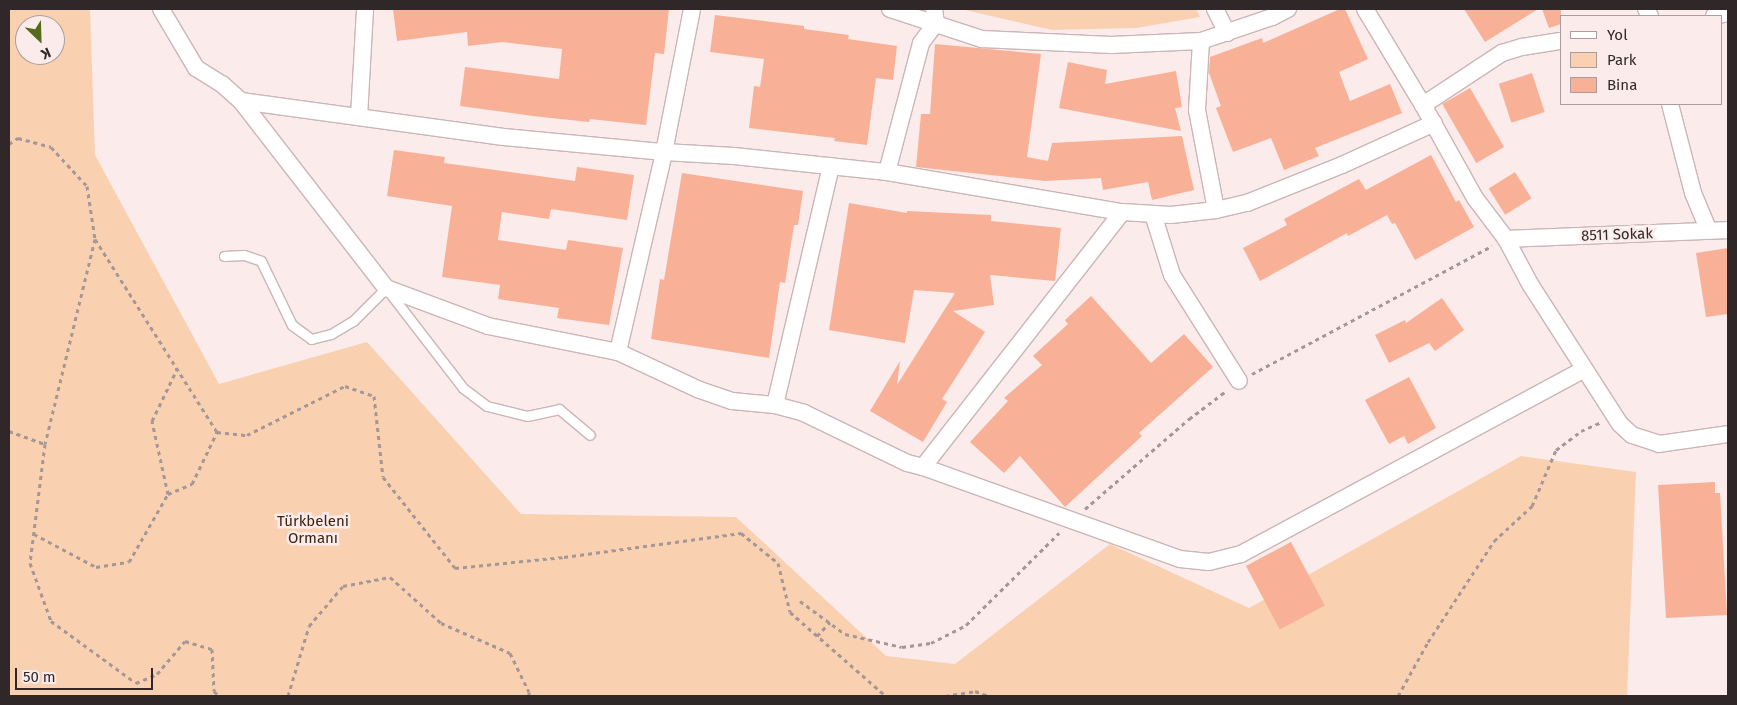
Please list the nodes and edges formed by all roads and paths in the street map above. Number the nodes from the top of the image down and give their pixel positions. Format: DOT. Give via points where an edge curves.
graph roads {
  1 [pos="161,9"];
  2 [pos="365,9"];
  3 [pos="692,9"];
  4 [pos="890,9"];
  5 [pos="1216,9"];
  6 [pos="1288,9"];
  7 [pos="1365,9"];
  8 [pos="935,16"];
  9 [pos="1227,33"];
  10 [pos="1201,41"];
  11 [pos="1560,41"];
  12 [pos="241,101"];
  13 [pos="1423,105"];
  14 [pos="1670,105"];
  15 [pos="359,117"];
  16 [pos="1434,123"];
  17 [pos="9,144"];
  18 [pos="664,152"];
  19 [pos="831,166"];
  20 [pos="886,172"];
  21 [pos="1216,210"];
  22 [pos="1122,212"];
  23 [pos="1153,214"];
  24 [pos="1728,230"];
  25 [pos="1709,231"];
  26 [pos="95,239"];
  27 [pos="1506,239"];
  28 [pos="224,256"];
  29 [pos="386,288"];
  30 [pos="618,352"];
  31 [pos="177,369"];
  32 [pos="1584,369"];
  33 [pos="1239,381"];
  34 [pos="775,405"];
  35 [pos="1615,416"];
  36 [pos="9,432"];
  37 [pos="217,432"];
  38 [pos="590,434"];
  39 [pos="1728,434"];
  40 [pos="45,444"];
  41 [pos="923,467"];
  42 [pos="168,494"];
  43 [pos="1072,520"];
  44 [pos="34,534"];
  45 [pos="800,601"];
  46 [pos="830,622"];
  47 [pos="817,636"];
  48 [pos="219,696"];
  49 [pos="288,696"];
  50 [pos="529,696"];
  51 [pos="886,696"];
  52 [pos="945,696"];
  53 [pos="989,696"];
  54 [pos="1398,696"];
  1 -- 12 [label="street" via="196,68"];
  2 -- 15 [label="street"];
  3 -- 18 [label="street"];
  4 -- 8 [label="street"];
  5 -- 9 [label="street"];
  6 -- 9 [label="street"];
  7 -- 13 [label="street"];
  8 -- 10 [label="street" via="982,39 1111,45"];
  8 -- 20 [label="street" via="921,43"];
  9 -- 10 [label="street"];
  10 -- 21 [label="street" via="1197,110"];
  11 -- 13 [label="street" via="1502,53"];
  12 -- 15 [label="street"];
  12 -- 29 [label="street"];
  13 -- 16 [label="street"];
  14 -- 25 [label="street" via="1688,176"];
  15 -- 18 [label="street" via="504,137"];
  16 -- 21 [label="street" via="1288,188"];
  16 -- 27 [label="street" via="1475,198"];
  17 -- 26 [label="path" via="18,138 51,146 87,186"];
  18 -- 19 [label="street"];
  18 -- 30 [label="street"];
  19 -- 20 [label="street"];
  19 -- 34 [label="street"];
  20 -- 22 [label="street"];
  21 -- 23 [label="street"];
  22 -- 23 [label="street"];
  22 -- 41 [label="street"];
  23 -- 33 [label="street" via="1172,275"];
  24 -- 25 [label="street, 8511 Sokak"];
  25 -- 27 [label="street, 8511 Sokak"];
  26 -- 31 [label="path"];
  26 -- 40 [label="path"];
  27 -- 32 [label="street" via="1530,284"];
  27 -- 33 [label="path"];
  28 -- 29 [label="lane" via="244,255 261,261 292,325 311,338 331,334 354,322"];
  29 -- 30 [label="street" via="488,326"];
  29 -- 38 [label="lane" via="463,388 487,406 527,416 559,409"];
  30 -- 34 [label="street" via="700,390 724,398"];
  31 -- 37 [label="path"];
  31 -- 42 [label="path" via="152,421"];
  32 -- 35 [label="street"];
  32 -- 43 [label="street" via="1241,554 1225,559 1209,562 1180,559"];
  33 -- 43 [label="path" via="1189,419"];
  34 -- 41 [label="street" via="804,412 907,463"];
  35 -- 39 [label="street" via="1632,435 1659,444"];
  35 -- 54 [label="path" via="1581,431 1556,450 1532,506 1494,541 1428,642"];
  36 -- 40 [label="path"];
  37 -- 42 [label="path" via="192,484"];
  37 -- 47 [label="path" via="247,435 345,386 374,396 383,477 455,568 741,533 778,563 790,612"];
  40 -- 44 [label="path"];
  41 -- 43 [label="street"];
  42 -- 44 [label="path" via="129,562 96,567"];
  43 -- 46 [label="path" via="966,625 944,639 902,647 845,634"];
  44 -- 48 [label="path" via="30,563 52,622 136,683 157,674 184,641 212,649 214,691"];
  45 -- 46 [label="path"];
  46 -- 47 [label="path"];
  47 -- 51 [label="path"];
  49 -- 50 [label="path" via="309,626 343,586 390,577 441,623 510,653"];
  52 -- 53 [label="path" via="975,691"];
}
